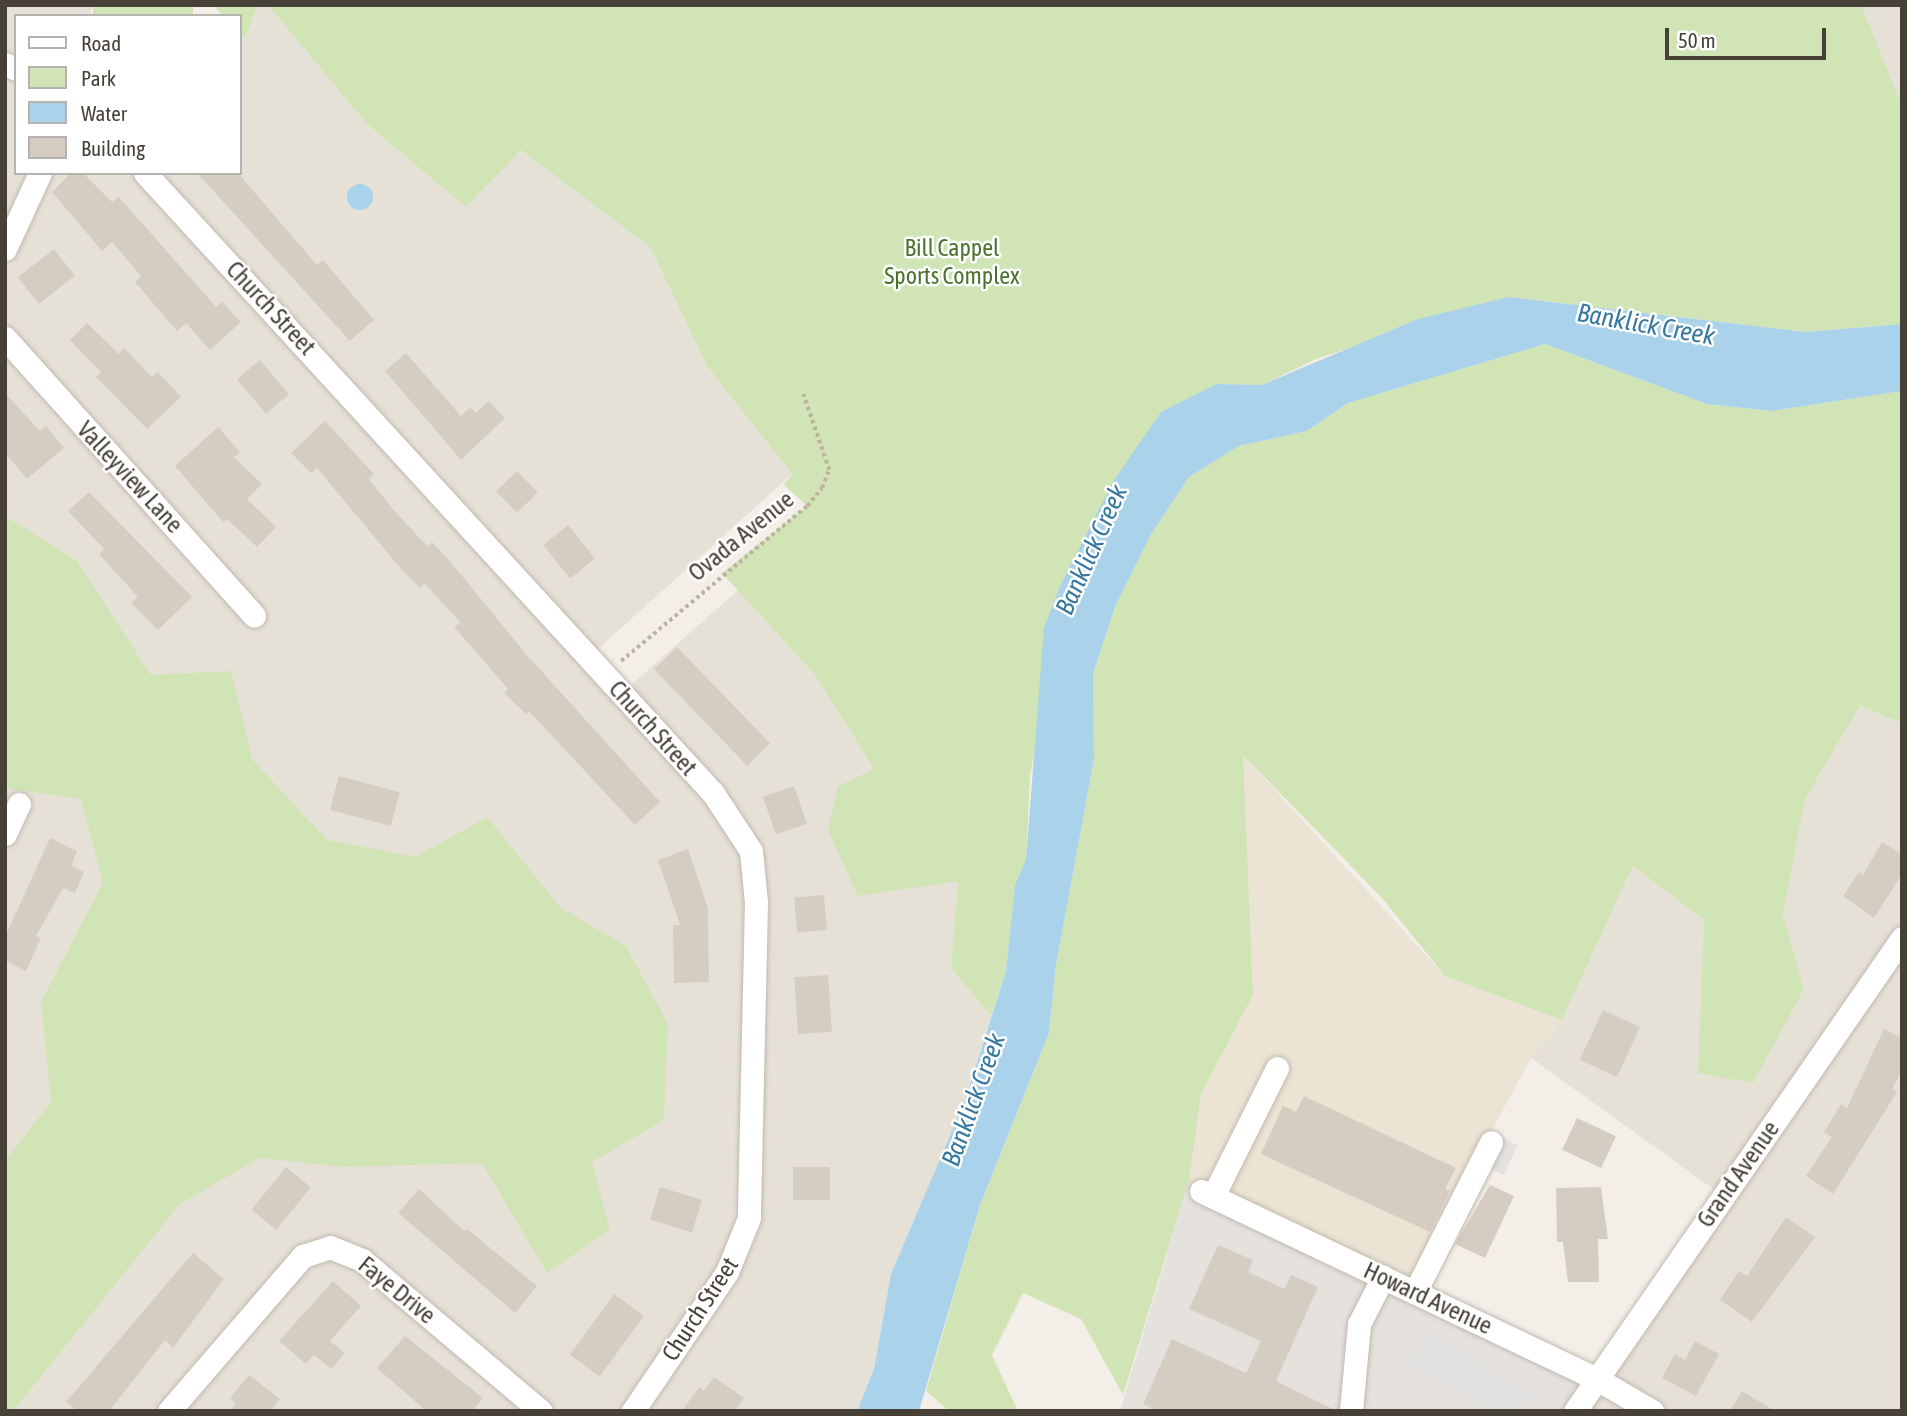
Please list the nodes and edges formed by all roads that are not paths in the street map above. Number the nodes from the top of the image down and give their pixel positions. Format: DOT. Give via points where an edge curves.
graph roads {
  1 [pos="39,175"];
  2 [pos="147,175"];
  3 [pos="5,249"];
  4 [pos="5,338"];
  5 [pos="254,616"];
  6 [pos="19,804"];
  7 [pos="5,834"];
  8 [pos="1902,938"];
  9 [pos="1277,1068"];
  10 [pos="1491,1142"];
  11 [pos="1383,1277"];
  12 [pos="1415,1292"];
  13 [pos="1597,1379"];
  14 [pos="169,1411"];
  15 [pos="541,1411"];
  16 [pos="633,1411"];
  17 [pos="1351,1411"];
  18 [pos="1575,1411"];
  19 [pos="1652,1411"];
  1 -- 3 [label="street"];
  2 -- 16 [label="street, Church Street" via="605,675 742,831 751,851 756,902 749,1218 727,1272"];
  4 -- 5 [label="street, Valleyview Lane"];
  6 -- 7 [label="street"];
  8 -- 13 [label="street, Grand Avenue"];
  9 -- 11 [label="street, Howard Avenue" via="1207,1193"];
  10 -- 12 [label="street"];
  11 -- 12 [label="street, Howard Avenue"];
  11 -- 17 [label="street" via="1359,1324"];
  12 -- 13 [label="street, Howard Avenue"];
  13 -- 18 [label="street, Grand Avenue"];
  13 -- 19 [label="street, Howard Avenue"];
  14 -- 15 [label="street, Faye Drive" via="303,1256 330,1247 362,1259"];
}
